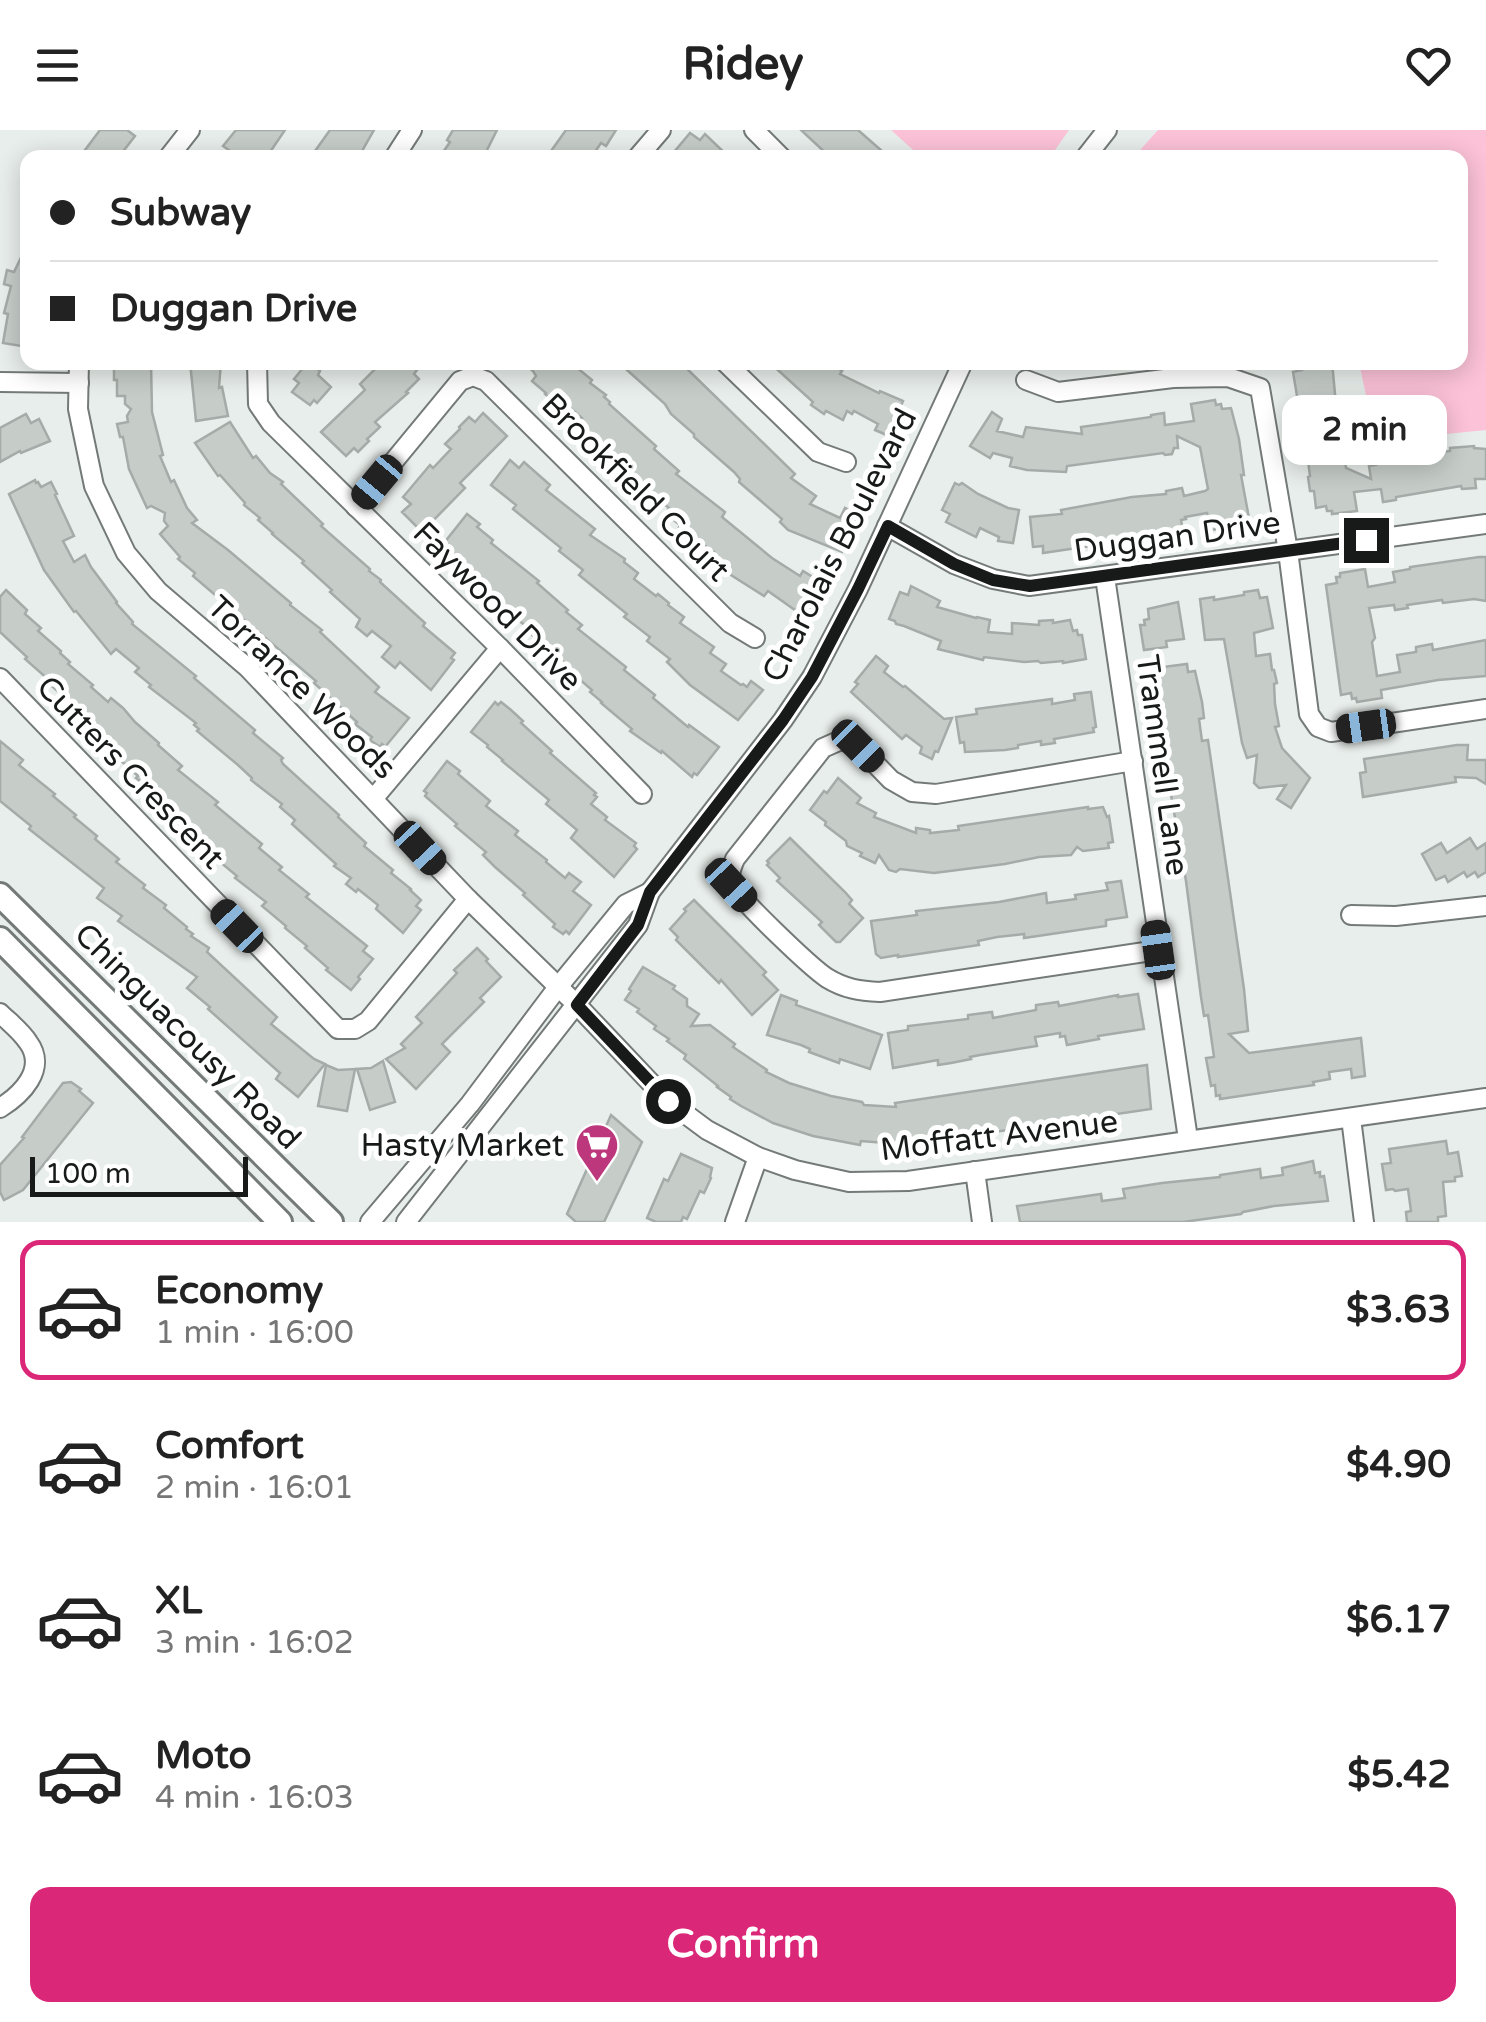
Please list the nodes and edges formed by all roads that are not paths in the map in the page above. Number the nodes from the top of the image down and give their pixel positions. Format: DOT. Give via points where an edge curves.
graph roads {
  1 [pos="661,130"];
  2 [pos="754,130"];
  3 [pos="1108,130"];
  4 [pos="643,150"];
  5 [pos="774,150"];
  6 [pos="1092,150"];
  7 [pos="79,370"];
  8 [pos="257,370"];
  9 [pos="734,370"];
  10 [pos="959,370"];
  11 [pos="1026,380"];
  12 [pos="0,382"];
  13 [pos="78,384"];
  14 [pos="846,462"];
  15 [pos="356,507"];
  16 [pos="1486,524"];
  17 [pos="888,526"];
  18 [pos="1288,551"];
  19 [pos="1106,577"];
  20 [pos="756,638"];
  21 [pos="500,648"];
  22 [pos="0,678"];
  23 [pos="1486,709"];
  24 [pos="1133,762"];
  25 [pos="642,794"];
  26 [pos="374,798"];
  27 [pos="650,892"];
  28 [pos="0,895"];
  29 [pos="468,899"];
  30 [pos="1486,906"];
  31 [pos="1351,915"];
  32 [pos="0,939"];
  33 [pos="1158,950"];
  34 [pos="558,988"];
  35 [pos="577,1005"];
  36 [pos="0,1012"];
  37 [pos="1486,1098"];
  38 [pos="0,1108"];
  39 [pos="1351,1118"];
  40 [pos="1188,1140"];
  41 [pos="758,1157"];
  42 [pos="975,1171"];
  43 [pos="280,1222"];
  44 [pos="331,1222"];
  45 [pos="370,1222"];
  46 [pos="406,1222"];
  47 [pos="735,1222"];
  48 [pos="982,1222"];
  49 [pos="1364,1222"];
  1 -- 4 [label="street"];
  2 -- 5 [label="street"];
  3 -- 6 [label="street"];
  7 -- 13 [label="street, Torrance Woods"];
  8 -- 15 [label="street, Faywood Drive" via="258,404 271,424"];
  9 -- 14 [label="street" via="818,452"];
  10 -- 17 [label="street, Charolais Boulevard"];
  11 -- 18 [label="street" via="1058,392 1210,377 1260,388"];
  12 -- 13 [label="street"];
  13 -- 26 [label="street, Torrance Woods" via="94,486 126,554"];
  15 -- 20 [label="street, Brookfield Court" via="460,380 473,376 486,381 730,623"];
  15 -- 21 [label="street, Faywood Drive"];
  16 -- 18 [label="street, Duggan Drive"];
  17 -- 19 [label="street, Duggan Drive" via="993,580 1030,586"];
  17 -- 27 [label="street, Charolais Boulevard" via="812,677"];
  18 -- 19 [label="street, Duggan Drive"];
  18 -- 23 [label="street" via="1309,714 1318,727 1331,732"];
  19 -- 24 [label="street, Trammell Lane"];
  21 -- 25 [label="street, Faywood Drive"];
  21 -- 26 [label="street"];
  22 -- 29 [label="street, Cutters Crescent" via="338,1029 368,1021"];
  24 -- 33 [label="street, Trammell Lane"];
  24 -- 33 [label="street" via="936,794 912,792 858,746 841,740 823,748 735,860 731,885 826,978 854,991"];
  26 -- 29 [label="street, Torrance Woods"];
  27 -- 34 [label="street, Charolais Boulevard" via="626,904"];
  27 -- 35 [label="street, Charolais Boulevard" via="638,925"];
  28 -- 44 [label="main road, Chinguacousy Road"];
  29 -- 34 [label="street, Torrance Woods"];
  30 -- 31 [label="street"];
  32 -- 43 [label="main road, Chinguacousy Road"];
  33 -- 40 [label="street, Trammell Lane"];
  34 -- 35 [label="street, Torrance Woods"];
  34 -- 45 [label="street, Charolais Boulevard"];
  35 -- 41 [label="street, Moffatt Avenue" via="668,1101"];
  35 -- 46 [label="street, Charolais Boulevard"];
  36 -- 38 [label="street" via="29,1042 35,1060 28,1084"];
  37 -- 39 [label="street, Moffatt Avenue"];
  39 -- 40 [label="street, Moffatt Avenue"];
  39 -- 49 [label="street"];
  40 -- 42 [label="street, Moffatt Avenue"];
  41 -- 42 [label="street, Moffatt Avenue" via="849,1182"];
  41 -- 47 [label="street"];
  42 -- 48 [label="street"];
}
